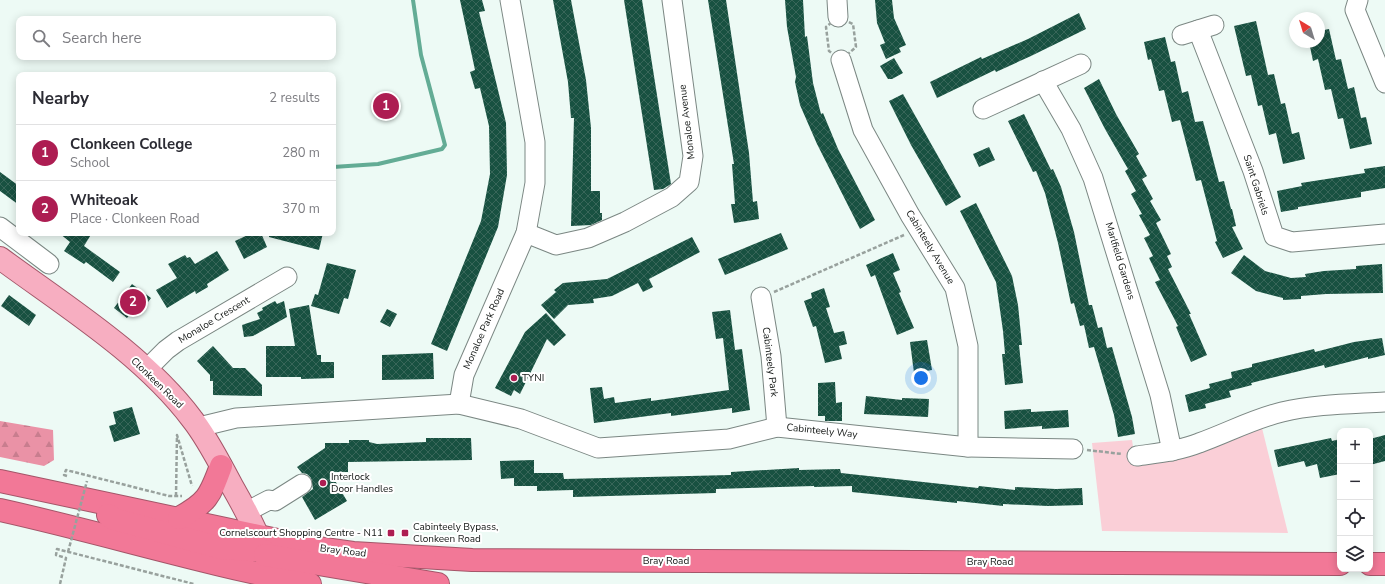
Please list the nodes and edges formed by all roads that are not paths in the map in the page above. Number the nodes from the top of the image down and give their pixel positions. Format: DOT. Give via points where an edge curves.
graph roads {
  1 [pos="510,0"];
  2 [pos="672,0"];
  3 [pos="1358,0"];
  4 [pos="1198,30"];
  5 [pos="842,60"];
  6 [pos="1081,64"];
  7 [pos="1043,81"];
  8 [pos="1385,84"];
  9 [pos="983,110"];
  10 [pos="0,227"];
  11 [pos="526,233"];
  12 [pos="1385,234"];
  13 [pos="0,258"];
  14 [pos="49,264"];
  15 [pos="287,277"];
  16 [pos="761,298"];
  17 [pos="146,370"];
  18 [pos="1385,402"];
  19 [pos="459,404"];
  20 [pos="199,427"];
  21 [pos="777,427"];
  22 [pos="968,447"];
  23 [pos="1073,449"];
  24 [pos="1172,451"];
  25 [pos="1136,456"];
  26 [pos="221,466"];
  27 [pos="0,481"];
  28 [pos="302,484"];
  29 [pos="89,490"];
  30 [pos="0,510"];
  31 [pos="246,512"];
  32 [pos="179,518"];
  33 [pos="262,547"];
  34 [pos="1337,564"];
  35 [pos="1373,564"];
  36 [pos="1385,564"];
  37 [pos="274,580"];
  38 [pos="310,584"];
  39 [pos="438,584"];
  1 -- 11 [label="street, Monaloe Park Road" via="535,142 535,183"];
  2 -- 11 [label="street, Monaloe Avenue" via="693,156 689,182 672,197 588,238 556,245"];
  3 -- 8 [label="street" via="1355,10"];
  4 -- 12 [label="street, Saint Gabriels" via="1253,171 1274,236 1292,242"];
  5 -- 22 [label="street, Cabinteely Avenue" via="863,130 918,229 955,288 968,346"];
  6 -- 7 [label="street"];
  7 -- 9 [label="street"];
  7 -- 24 [label="street, Marlfield Gardens" via="1071,129 1093,178 1160,395"];
  10 -- 14 [label="street"];
  11 -- 19 [label="street, Monaloe Park Road" via="464,375"];
  13 -- 17 [label="main road, Clonkeen Road" via="108,338"];
  15 -- 17 [label="street, Monaloe Crescent" via="178,341"];
  16 -- 21 [label="street, Cabinteely Park" via="771,356"];
  17 -- 20 [label="main road, Clonkeen Road"];
  18 -- 24 [label="street" via="1344,404 1283,412 1258,419 1198,444"];
  19 -- 20 [label="street" via="236,418"];
  19 -- 21 [label="street, Cabinteely Way" via="521,419 598,448 729,439"];
  20 -- 26 [label="main road, Clonkeen Road"];
  21 -- 22 [label="street, Cabinteely Way"];
  22 -- 23 [label="street, Cabinteely Way"];
  24 -- 25 [label="street"];
  26 -- 31 [label="main road, Clonkeen Road"];
  26 -- 32 [label="highway" via="206,501"];
  27 -- 29 [label="highway, Bray Road"];
  28 -- 31 [label="street" via="275,502 270,500"];
  29 -- 32 [label="highway, Bray Road"];
  29 -- 33 [label="highway" via="114,519 221,548"];
  30 -- 37 [label="highway" via="68,525"];
  31 -- 33 [label="main road, Clonkeen Road"];
  32 -- 33 [label="highway, Bray Road"];
  33 -- 34 [label="highway, Bray Road" via="472,560"];
  33 -- 37 [label="main road, Clonkeen Road"];
  33 -- 39 [label="highway"];
  35 -- 36 [label="highway"];
  37 -- 38 [label="highway"];
}
